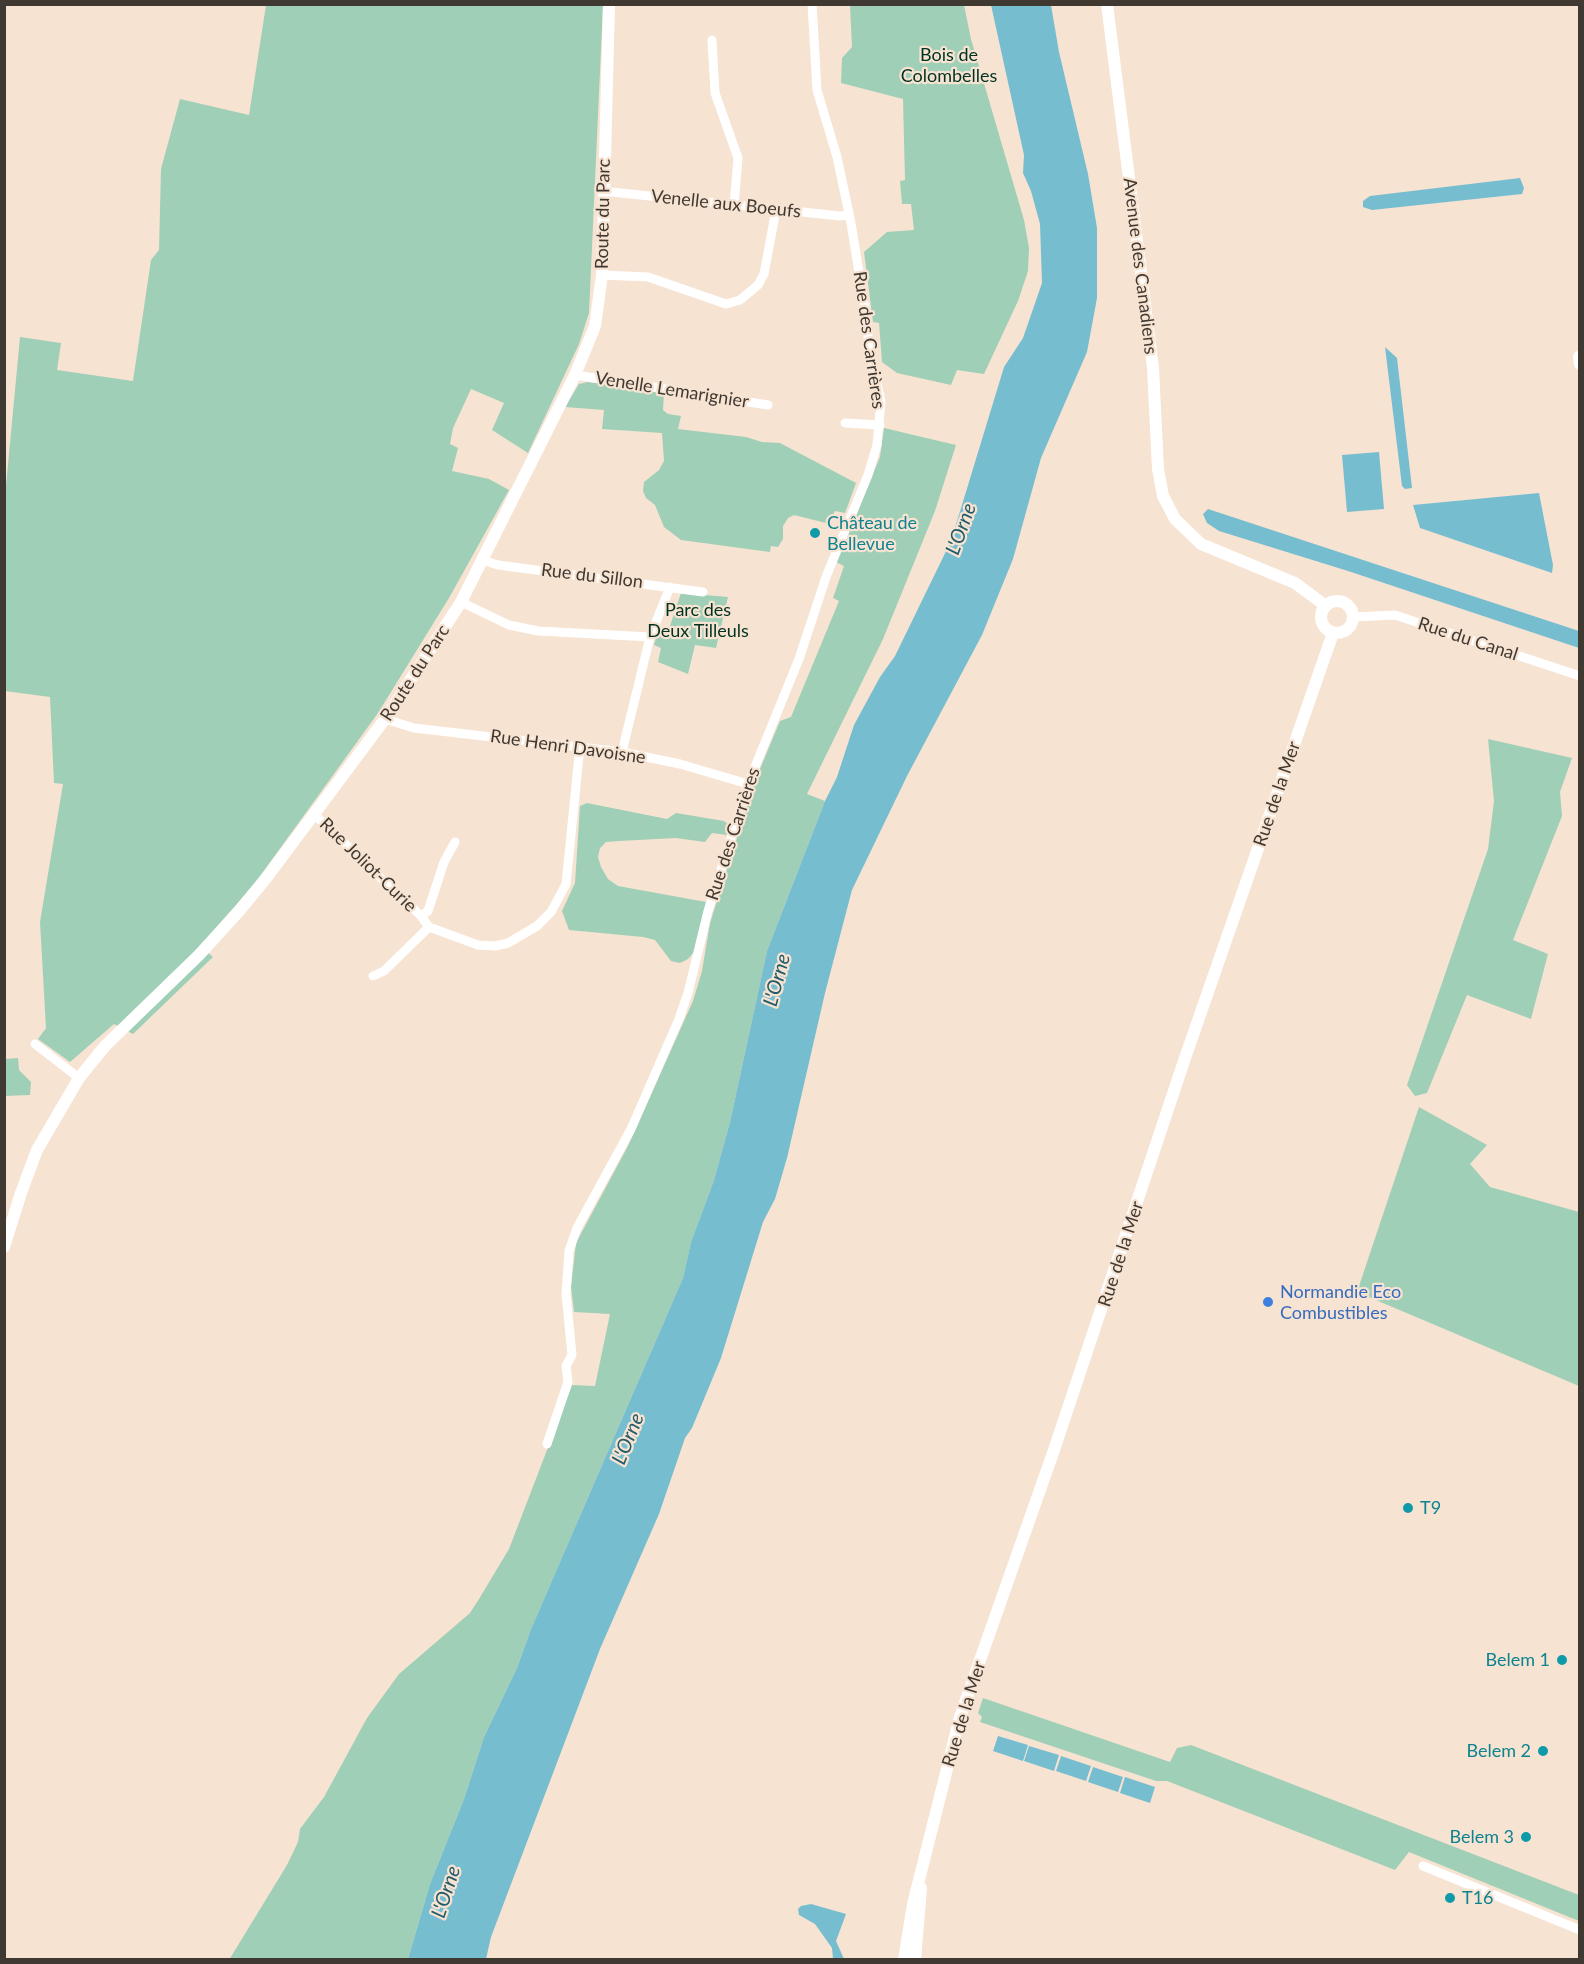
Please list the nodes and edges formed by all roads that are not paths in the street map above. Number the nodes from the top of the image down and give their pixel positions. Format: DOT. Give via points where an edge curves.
graph roads {
  1 [pos="609,4"];
  2 [pos="812,4"];
  3 [pos="1107,4"];
  4 [pos="712,40"];
  5 [pos="602,191"];
  6 [pos="734,205"];
  7 [pos="776,210"];
  8 [pos="849,215"];
  9 [pos="602,275"];
  10 [pos="575,375"];
  11 [pos="768,405"];
  12 [pos="845,423"];
  13 [pos="880,425"];
  14 [pos="482,560"];
  15 [pos="670,587"];
  16 [pos="703,591"];
  17 [pos="461,602"];
  18 [pos="1326,606"];
  19 [pos="1353,617"];
  20 [pos="1333,633"];
  21 [pos="650,638"];
  22 [pos="1580,676"];
  23 [pos="385,719"];
  24 [pos="580,746"];
  25 [pos="622,752"];
  26 [pos="748,784"];
  27 [pos="315,815"];
  28 [pos="455,842"];
  29 [pos="421,916"];
  30 [pos="429,927"];
  31 [pos="373,976"];
  32 [pos="34,1044"];
  33 [pos="79,1078"];
  34 [pos="4,1247"];
  35 [pos="547,1444"];
  36 [pos="1423,1866"];
  37 [pos="921,1878"];
  38 [pos="1580,1930"];
  39 [pos="904,1959"];
  40 [pos="915,1959"];
  1 -- 5 [label="street, Route du Parc"];
  2 -- 8 [label="street, Rue des Carrières" via="817,90"];
  3 -- 18 [label="street, Avenue des Canadiens" via="1153,368 1159,478 1166,503 1179,524 1208,548 1295,583"];
  4 -- 6 [label="street" via="715,93 738,158"];
  5 -- 6 [label="street, Venelle aux Boeufs"];
  5 -- 9 [label="street, Route du Parc"];
  6 -- 7 [label="street, Venelle aux Boeufs"];
  7 -- 8 [label="street, Venelle aux Boeufs"];
  7 -- 9 [label="street" via="764,274 758,285 740,300 726,304 648,277"];
  8 -- 13 [label="street, Rue des Carrières" via="869,350 881,401"];
  9 -- 10 [label="street, Route du Parc" via="595,326"];
  10 -- 11 [label="street, Venelle Lemarignier"];
  10 -- 14 [label="street, Route du Parc"];
  12 -- 13 [label="street"];
  13 -- 26 [label="street, Rue des Carrières" via="868,476"];
  14 -- 15 [label="street, Rue du Sillon"];
  14 -- 17 [label="street, Route du Parc"];
  15 -- 16 [label="street, Rue du Sillon"];
  15 -- 21 [label="street"];
  17 -- 21 [label="street" via="509,625 538,631"];
  17 -- 23 [label="street, Route du Parc"];
  18 -- 19 [label="street" via="1341,601 1350,607"];
  18 -- 20 [label="street" via="1321,621"];
  19 -- 20 [label="street" via="1347,630"];
  19 -- 22 [label="street, Rue du Canal" via="1395,615"];
  20 -- 37 [label="street, Rue de la Mer" via="960,1717"];
  21 -- 25 [label="street"];
  23 -- 24 [label="street, Rue Henri Davoisne" via="414,728"];
  23 -- 27 [label="street, Route du Parc"];
  24 -- 25 [label="street, Rue Henri Davoisne"];
  24 -- 30 [label="street, Rue Joliot-Curie" via="566,884 551,912 522,936 495,946 462,941"];
  25 -- 26 [label="street, Rue Henri Davoisne"];
  26 -- 35 [label="street, Rue des Carrières" via="679,1019 631,1129 577,1228 569,1251 566,1294 572,1355 566,1366 568,1382"];
  27 -- 29 [label="street, Rue Joliot-Curie"];
  27 -- 33 [label="street, Route du Parc" via="240,910 111,1040"];
  28 -- 29 [label="street, Rue Joliot-Curie" via="428,911"];
  29 -- 30 [label="street, Rue Joliot-Curie"];
  30 -- 31 [label="street, Rue Joliot-Curie" via="384,971"];
  32 -- 33 [label="street"];
  33 -- 34 [label="street, Route du Parc" via="38,1150"];
  36 -- 38 [label="street"];
  37 -- 39 [label="street, Rue de la Mer"];
  37 -- 40 [label="street, Rue de la Mer"];
}
